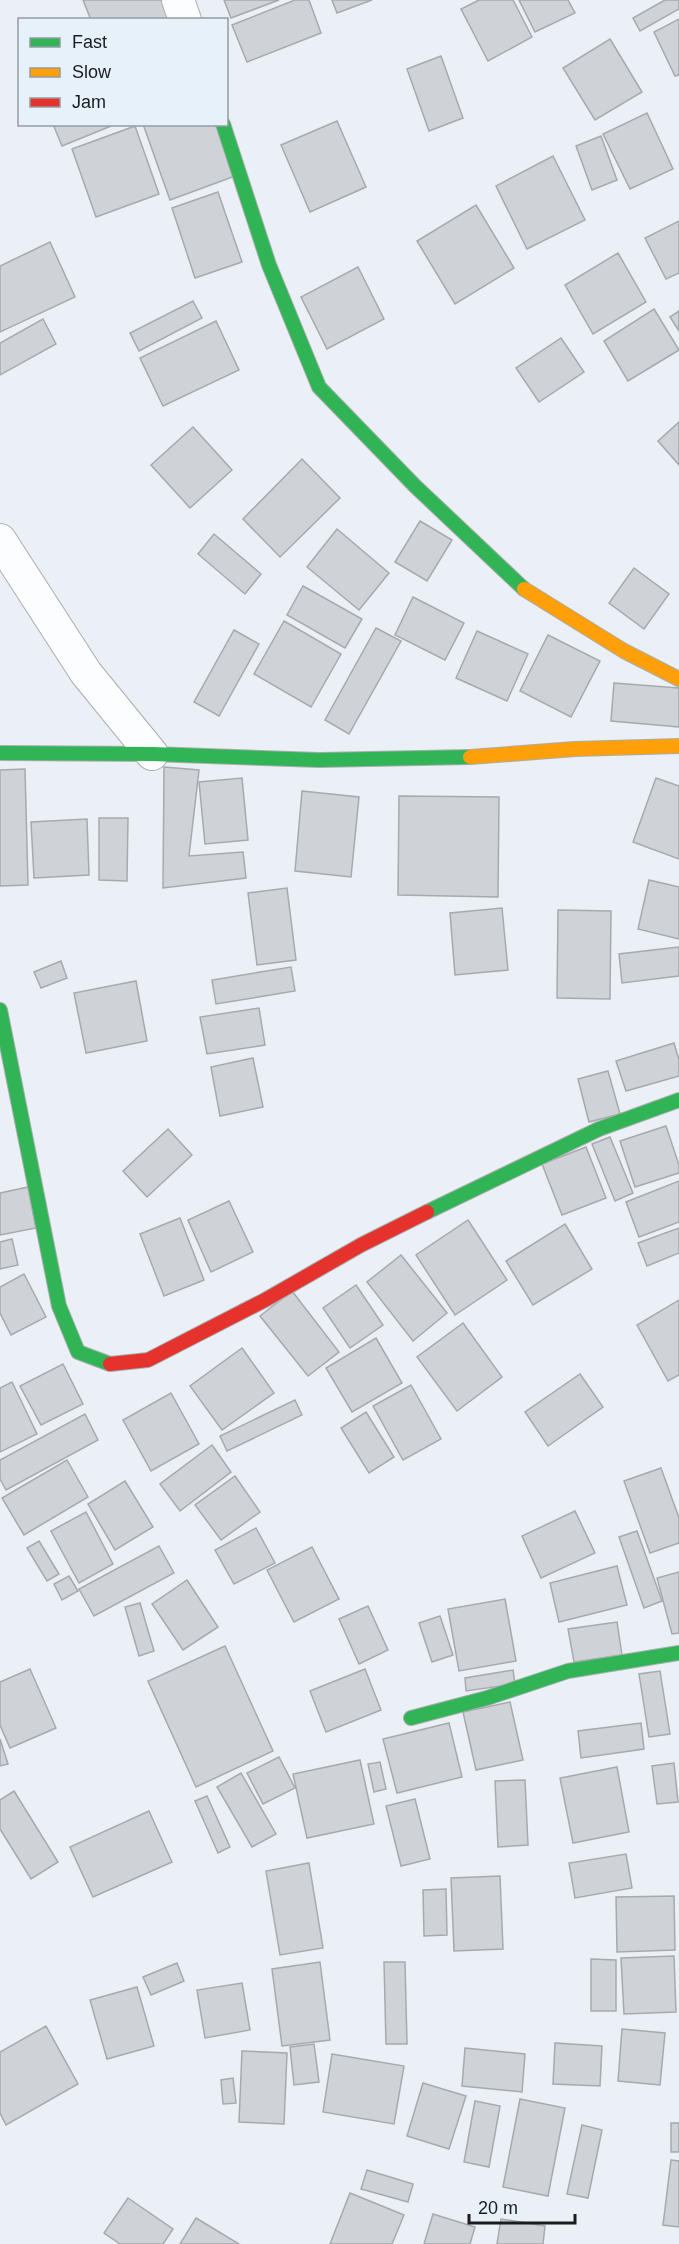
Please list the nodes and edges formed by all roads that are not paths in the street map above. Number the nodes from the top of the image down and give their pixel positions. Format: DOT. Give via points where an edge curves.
graph roads {
  1 [pos="177,0"];
  2 [pos="184,18"];
  3 [pos="224,126"];
  4 [pos="0,540"];
  5 [pos="679,679"];
  6 [pos="679,746"];
  7 [pos="0,753"];
  8 [pos="152,754"];
  9 [pos="0,1010"];
  10 [pos="679,1100"];
  11 [pos="679,1653"];
  12 [pos="411,1718"];
  1 -- 2 [label="street"];
  3 -- 5 [label="street" via="269,265 319,387 519,586 624,651"];
  4 -- 8 [label="street" via="86,673"];
  6 -- 8 [label="street" via="471,758 319,760"];
  7 -- 8 [label="street"];
  9 -- 10 [label="street" via="59,1306 78,1352 111,1365 148,1360 451,1200 599,1129"];
  11 -- 12 [label="street" via="568,1671"];
}
